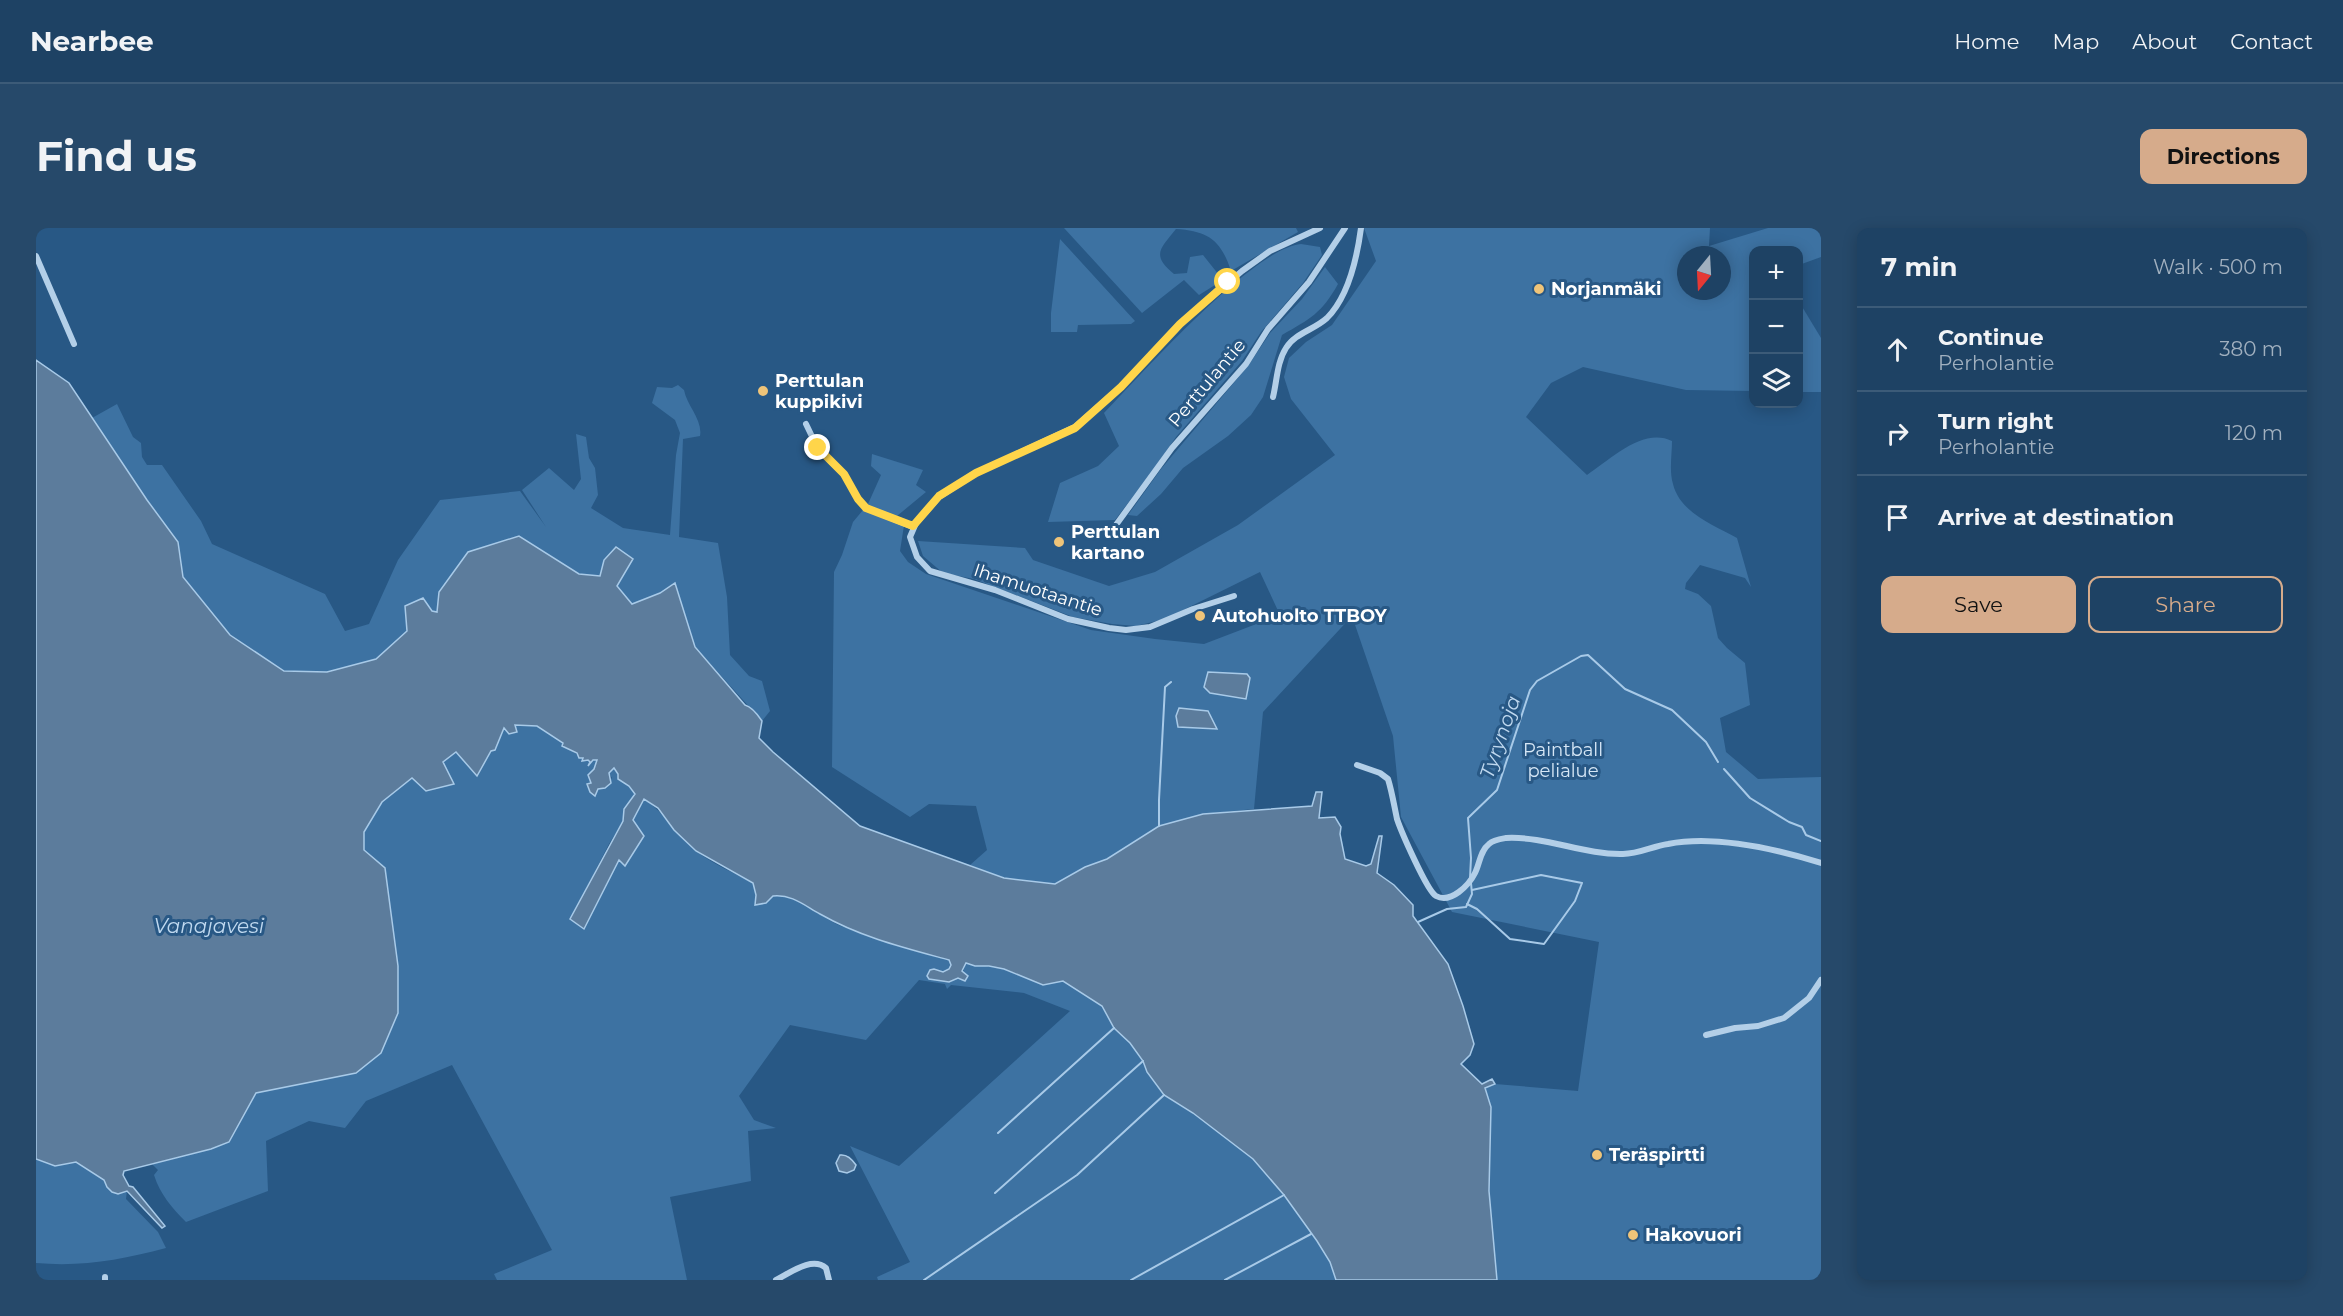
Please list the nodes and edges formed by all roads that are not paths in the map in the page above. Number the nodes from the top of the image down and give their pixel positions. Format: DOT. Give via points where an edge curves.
graph roads {
  1 [pos="1320,228"];
  2 [pos="1345,228"];
  3 [pos="1360,229"];
  4 [pos="36,256"];
  5 [pos="74,344"];
  6 [pos="1273,397"];
  7 [pos="806,424"];
  8 [pos="913,526"];
  9 [pos="1113,529"];
  10 [pos="1234,596"];
  11 [pos="1357,765"];
  12 [pos="1821,863"];
  13 [pos="1821,980"];
  14 [pos="1706,1035"];
  15 [pos="776,1280"];
  16 [pos="830,1280"];
  1 -- 8 [label="street" via="1270,251 1242,271 1180,324 1121,387 1075,428 976,473 939,496"];
  2 -- 9 [label="street, Perttulantie" via="1246,364 1172,448"];
  3 -- 6 [label="street" via="1349,281 1339,302 1326,318 1285,349"];
  4 -- 5 [label="street"];
  7 -- 8 [label="street" via="818,448 844,474 866,508"];
  8 -- 10 [label="street, Ihamuotaantie" via="913,547 930,571 1109,628 1150,627"];
  11 -- 12 [label="street" via="1388,779 1410,848 1429,888 1440,897 1461,890 1476,871 1484,850 1503,838 1624,854 1669,843 1711,842 1786,852"];
  13 -- 14 [label="street" via="1809,998 1784,1018"];
  15 -- 16 [label="street" via="816,1263 826,1268"];
}
